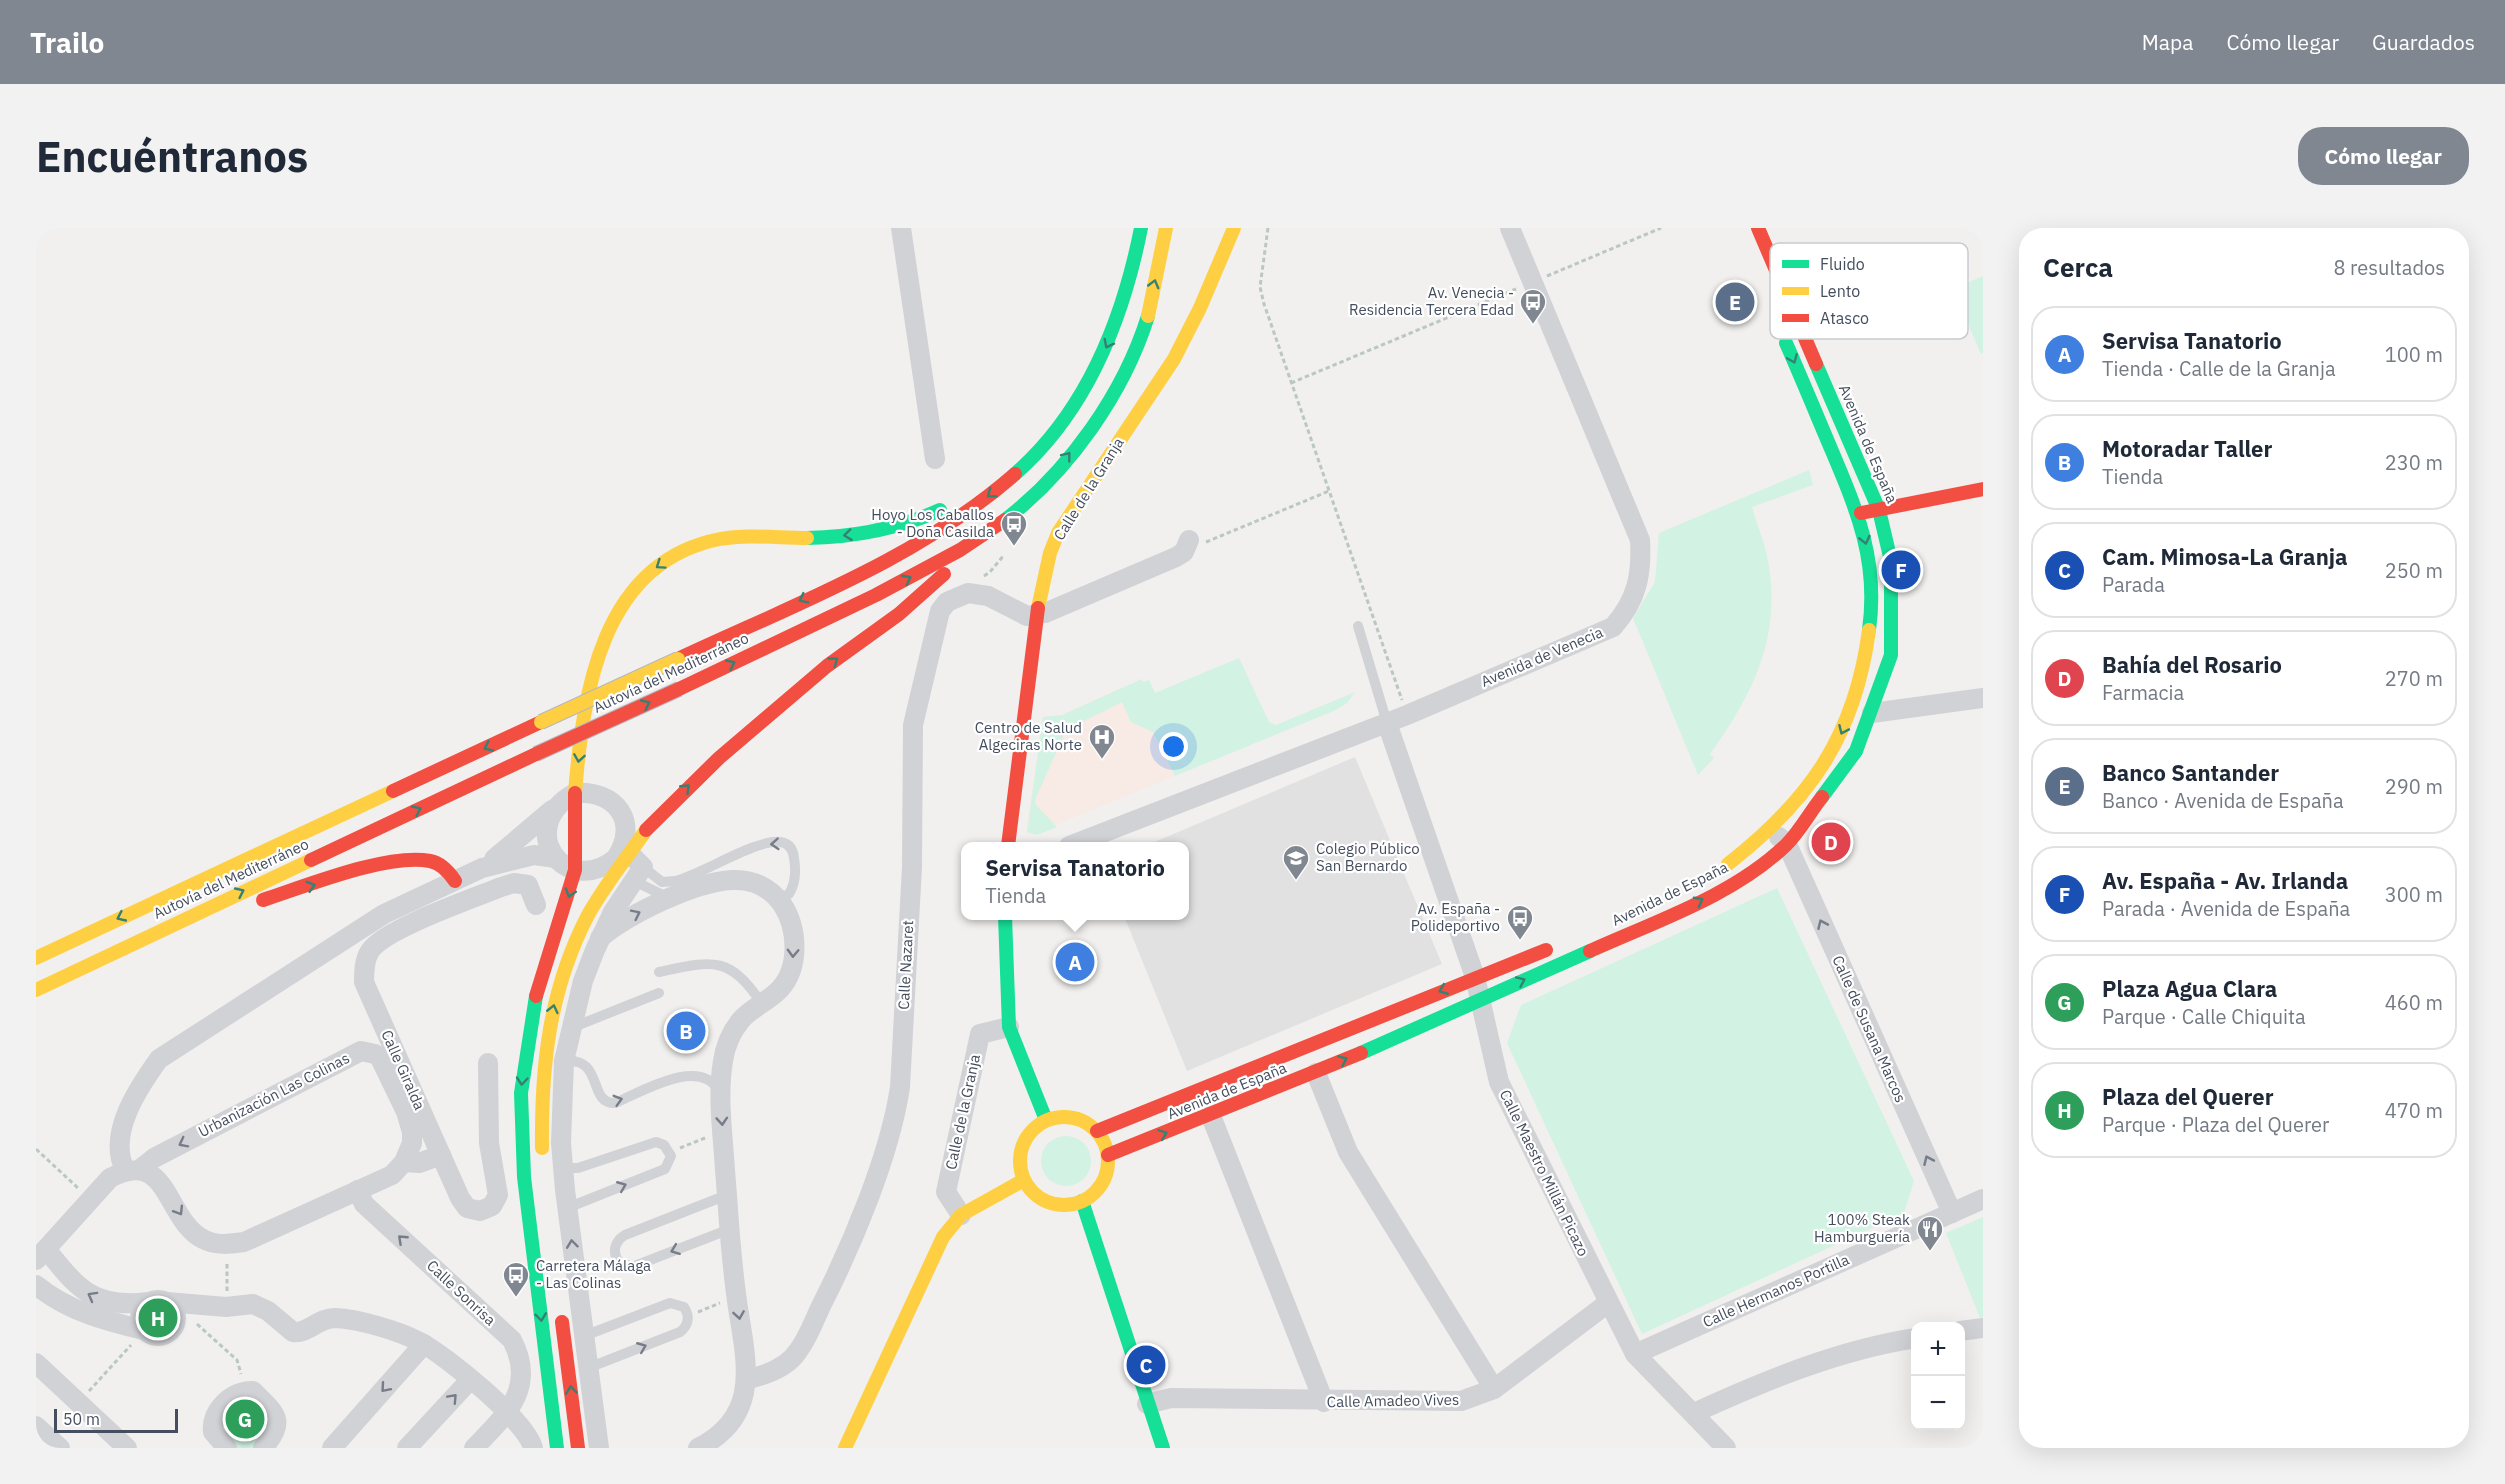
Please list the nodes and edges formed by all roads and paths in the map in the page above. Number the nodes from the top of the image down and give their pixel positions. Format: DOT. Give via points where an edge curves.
graph roads {
  1 [pos="901,228"];
  2 [pos="1141,228"];
  3 [pos="1166,228"];
  4 [pos="1234,228"];
  5 [pos="1269,228"];
  6 [pos="1510,228"];
  7 [pos="1661,228"];
  8 [pos="1758,228"];
  9 [pos="1770,256"];
  10 [pos="1533,281"];
  11 [pos="1784,339"];
  12 [pos="1806,339"];
  13 [pos="1291,383"];
  14 [pos="1034,454"];
  15 [pos="934,459"];
  16 [pos="1983,489"];
  17 [pos="1329,491"];
  18 [pos="1879,510"];
  19 [pos="1013,514"];
  20 [pos="1859,514"];
  21 [pos="1189,540"];
  22 [pos="1004,555"];
  23 [pos="980,578"];
  24 [pos="1037,615"];
  25 [pos="1358,626"];
  26 [pos="1983,698"];
  27 [pos="1872,713"];
  28 [pos="1407,715"];
  29 [pos="1387,723"];
  30 [pos="575,793"];
  31 [pos="553,809"];
  32 [pos="1772,830"];
  33 [pos="646,831"];
  34 [pos="1009,842"];
  35 [pos="1079,842"];
  36 [pos="1787,844"];
  37 [pos="556,858"];
  38 [pos="627,863"];
  39 [pos="482,868"];
  40 [pos="575,870"];
  41 [pos="1717,871"];
  42 [pos="456,881"];
  43 [pos="603,891"];
  44 [pos="675,897"];
  45 [pos="778,898"];
  46 [pos="536,905"];
  47 [pos="613,912"];
  48 [pos="1005,920"];
  49 [pos="174,923"];
  50 [pos="600,938"];
  51 [pos="576,942"];
  52 [pos="1557,946"];
  53 [pos="39,955"];
  54 [pos="659,972"];
  55 [pos="1475,977"];
  56 [pos="58,979"];
  57 [pos="36,990"];
  58 [pos="659,993"];
  59 [pos="36,997"];
  60 [pos="1480,998"];
  61 [pos="762,1004"];
  62 [pos="1009,1027"];
  63 [pos="571,1028"];
  64 [pos="564,1061"];
  65 [pos="488,1063"];
  66 [pos="1316,1073"];
  67 [pos="721,1095"];
  68 [pos="1211,1116"];
  69 [pos="1046,1120"];
  70 [pos="723,1131"];
  71 [pos="1097,1131"];
  72 [pos="36,1149"];
  73 [pos="670,1152"];
  74 [pos="441,1155"];
  75 [pos="1108,1155"];
  76 [pos="404,1162"];
  77 [pos="543,1163"];
  78 [pos="563,1163"];
  79 [pos="132,1169"];
  80 [pos="1024,1180"];
  81 [pos="358,1190"];
  82 [pos="727,1195"];
  83 [pos="91,1199"];
  84 [pos="1983,1199"];
  85 [pos="1082,1201"];
  86 [pos="567,1208"];
  87 [pos="1952,1213"];
  88 [pos="960,1215"];
  89 [pos="730,1229"];
  90 [pos="228,1244"];
  91 [pos="41,1255"];
  92 [pos="36,1285"];
  93 [pos="736,1297"];
  94 [pos="158,1302"];
  95 [pos="1608,1303"];
  96 [pos="559,1304"];
  97 [pos="226,1306"];
  98 [pos="688,1316"];
  99 [pos="194,1320"];
  100 [pos="1983,1328"];
  101 [pos="173,1329"];
  102 [pos="144,1330"];
  103 [pos="1965,1330"];
  104 [pos="584,1336"];
  105 [pos="1911,1339"];
  106 [pos="424,1344"];
  107 [pos="1635,1354"];
  108 [pos="36,1363"];
  109 [pos="588,1368"];
  110 [pos="748,1379"];
  111 [pos="470,1380"];
  112 [pos="1494,1389"];
  113 [pos="245,1391"];
  114 [pos="1324,1402"];
  115 [pos="1147,1404"];
  116 [pos="508,1413"];
  117 [pos="1694,1413"];
  118 [pos="36,1426"];
  119 [pos="214,1444"];
  120 [pos="60,1448"];
  121 [pos="127,1448"];
  122 [pos="263,1448"];
  123 [pos="333,1448"];
  124 [pos="407,1448"];
  125 [pos="474,1448"];
  126 [pos="533,1448"];
  127 [pos="557,1448"];
  128 [pos="578,1448"];
  129 [pos="599,1448"];
  130 [pos="698,1448"];
  131 [pos="845,1448"];
  132 [pos="1162,1448"];
  133 [pos="1724,1448"];
  1 -- 15 [label="street"];
  2 -- 14 [label="main road, Autovía del Mediterráneo, one-way" via="1113,335 1087,384"];
  19 -- 3 [label="main road, Autovía del Mediterráneo, one-way" via="1048,480 1098,415 1139,339"];
  4 -- 24 [label="main road, Calle de la Granja" via="1174,359 1058,532"];
  5 -- 13 [label="path" via="1260,287"];
  6 -- 10 [label="street, Avenida de Venecia"];
  7 -- 10 [label="path"];
  8 -- 9 [label="main road, Avenida de España"];
  10 -- 13 [label="path"];
  10 -- 28 [label="street, Avenida de Venecia" via="1640,540 1636,588 1628,609 1612,627"];
  11 -- 20 [label="main road, Avenida de España, one-way"];
  12 -- 18 [label="main road, Avenida de España"];
  13 -- 17 [label="path"];
  14 -- 30 [label="main road, one-way" via="996,472 915,523 877,532 824,537 724,537 678,553 654,568 619,608 597,654"];
  14 -- 53 [label="main road, Autovía del Mediterráneo, one-way, bridge" via="996,491 919,542 678,659"];
  16 -- 18 [label="main road"];
  17 -- 21 [label="path" via="1213,541"];
  17 -- 28 [label="path"];
  18 -- 20 [label="main road"];
  18 -- 27 [label="main road, Avenida de España" via="1891,561 1891,655"];
  33 -- 19 [label="main road, one-way" via="719,758 827,666 899,614"];
  49 -- 19 [label="main road, Autovía del Mediterráneo, one-way, bridge" via="867,601 948,558"];
  20 -- 32 [label="main road, Avenida de España, one-way" via="1869,557 1872,600 1863,678 1834,750 1809,789"];
  21 -- 24 [label="street" via="1184,552 1176,557"];
  22 -- 23 [label="path"];
  24 -- 34 [label="main road, Calle de la Granja"];
  24 -- 110 [label="street, Calle Nazaret" via="1027,616 988,596 968,593 947,602 936,621 913,725 912,867 896,1117 838,1273 798,1352 764,1376"];
  25 -- 29 [label="lane"];
  26 -- 27 [label="street"];
  27 -- 36 [label="main road, Avenida de España" via="1856,751"];
  28 -- 29 [label="street, Avenida de Venecia"];
  29 -- 35 [label="street, Avenida de Venecia"];
  29 -- 55 [label="street, Calle Maestro Millán Picazo"];
  30 -- 31 [label="street"];
  30 -- 38 [label="street" via="599,794 620,810 626,830"];
  30 -- 40 [label="main road"];
  31 -- 37 [label="street" via="546,831"];
  31 -- 39 [label="street" via="518,842"];
  32 -- 36 [label="street"];
  32 -- 41 [label="main road, Avenida de España"];
  33 -- 38 [label="street"];
  60 -- 36 [label="main road, Avenida de España, one-way" via="1692,905 1749,874"];
  87 -- 36 [label="street, Calle de Susana Marcos, one-way"];
  37 -- 39 [label="street" via="525,856"];
  37 -- 40 [label="street"];
  38 -- 40 [label="street"];
  38 -- 43 [label="street"];
  38 -- 44 [label="lane" via="658,894"];
  45 -- 38 [label="lane, one-way" via="789,894 795,878 792,849 779,841 675,881 662,882"];
  38 -- 47 [label="street"];
  39 -- 42 [label="street"];
  40 -- 127 [label="main road, one-way" via="532,1009 521,1093 524,1178"];
  49 -- 42 [label="main road, one-way" via="405,860 432,861"];
  42 -- 79 [label="street" via="348,936 159,1059 133,1102 119,1140 119,1158"];
  43 -- 51 [label="main road"];
  44 -- 45 [label="street" via="703,885 750,880"];
  50 -- 44 [label="street, one-way" via="627,919"];
  45 -- 61 [label="street, one-way" via="791,924 794,961 781,988"];
  46 -- 74 [label="street, Calle Giralda" via="528,885 514,883 501,887 401,928 376,944 367,958 364,982"];
  47 -- 50 [label="street"];
  47 -- 51 [label="street"];
  48 -- 62 [label="main road"];
  49 -- 56 [label="main road, Autovía del Mediterráneo"];
  50 -- 63 [label="street"];
  77 -- 51 [label="main road, one-way" via="541,1086 547,1038 556,996"];
  52 -- 55 [label="main road, Avenida de España"];
  54 -- 61 [label="lane" via="710,962 729,968 750,985"];
  55 -- 60 [label="street, Calle Maestro Millán Picazo"];
  55 -- 71 [label="main road, Avenida de España, one-way"];
  56 -- 57 [label="main road, Autovía del Mediterráneo"];
  56 -- 59 [label="main road"];
  58 -- 63 [label="lane"];
  66 -- 60 [label="main road, Avenida de España, one-way"];
  60 -- 95 [label="street, Calle Maestro Millán Picazo" via="1499,1082"];
  61 -- 67 [label="street" via="742,1019 729,1038"];
  62 -- 69 [label="main road"];
  62 -- 88 [label="street, Calle de la Granja" via="980,1034 946,1192"];
  63 -- 64 [label="street"];
  64 -- 67 [label="lane, one-way" via="573,1060 587,1067 607,1103 684,1074 710,1080"];
  64 -- 78 [label="street"];
  65 -- 74 [label="street, Calle Giralda" via="489,1143 498,1189 492,1206 473,1211 463,1204"];
  66 -- 68 [label="main road, Avenida de España"];
  66 -- 112 [label="street" via="1348,1152"];
  67 -- 70 [label="street, one-way"];
  75 -- 68 [label="main road, Avenida de España, one-way"];
  68 -- 114 [label="street"];
  69 -- 71 [label="main road" via="1074,1117"];
  69 -- 80 [label="main road" via="1034,1128 1023,1146 1020,1166"];
  70 -- 73 [label="path"];
  70 -- 82 [label="street"];
  71 -- 75 [label="main road"];
  72 -- 83 [label="path"];
  73 -- 78 [label="lane" via="656,1142 578,1168"];
  86 -- 73 [label="lane, one-way" via="665,1169 671,1161"];
  74 -- 76 [label="street" via="418,1163"];
  75 -- 85 [label="main road" via="1103,1182"];
  76 -- 79 [label="street, Urbanización Las Colinas, one-way" via="412,1143 406,1112 380,1058 361,1051"];
  76 -- 81 [label="street" via="392,1175"];
  78 -- 86 [label="street"];
  79 -- 83 [label="street, Urbanización Las Colinas" via="110,1178"];
  79 -- 90 [label="street, one-way" via="153,1176 191,1231 214,1244"];
  80 -- 85 [label="main road" via="1032,1191 1055,1204"];
  80 -- 88 [label="main road"];
  81 -- 90 [label="street" via="244,1242"];
  116 -- 81 [label="street, Calle Sonrisa, one-way" via="522,1382 519,1354 512,1340 364,1204"];
  82 -- 89 [label="street"];
  89 -- 82 [label="lane, one-way" via="632,1267 618,1261 615,1251 617,1242 625,1235"];
  83 -- 91 [label="street, Urbanización Las Colinas"];
  84 -- 87 [label="street, Calle Hermanos Portilla"];
  85 -- 115 [label="main road"];
  104 -- 86 [label="street, one-way"];
  87 -- 107 [label="street, Calle Hermanos Portilla"];
  88 -- 131 [label="main road" via="943,1238"];
  89 -- 93 [label="street"];
  90 -- 97 [label="path"];
  94 -- 91 [label="street, one-way" via="112,1304 96,1299"];
  92 -- 102 [label="street" via="101,1321"];
  93 -- 98 [label="path"];
  93 -- 110 [label="street, one-way"];
  94 -- 97 [label="street"];
  94 -- 101 [label="street" via="172,1306 177,1317"];
  94 -- 102 [label="street" via="140,1318"];
  95 -- 107 [label="street, Calle Maestro Millán Picazo"];
  95 -- 112 [label="street, Calle Amadeo Vives"];
  128 -- 96 [label="main road, one-way"];
  97 -- 99 [label="street" via="222,1312"];
  97 -- 106 [label="street" via="261,1306 293,1332 302,1332 326,1318 337,1318"];
  98 -- 104 [label="lane" via="684,1307 670,1303"];
  109 -- 98 [label="lane, one-way" via="680,1332 687,1325"];
  99 -- 101 [label="street"];
  99 -- 113 [label="path" via="237,1360"];
  100 -- 103 [label="street"];
  101 -- 102 [label="street" via="162,1336"];
  104 -- 109 [label="street"];
  105 -- 117 [label="street" via="1771,1378"];
  106 -- 111 [label="street"];
  106 -- 123 [label="street, one-way"];
  107 -- 117 [label="street, Calle Maestro Millán Picazo"];
  108 -- 121 [label="street"];
  109 -- 129 [label="street"];
  110 -- 130 [label="street" via="737,1414 711,1442"];
  111 -- 116 [label="street"];
  124 -- 111 [label="street, one-way"];
  112 -- 114 [label="street, Calle Amadeo Vives" via="1461,1401"];
  113 -- 119 [label="street" via="231,1397 216,1413 212,1425"];
  113 -- 122 [label="street" via="253,1391 275,1413 276,1433"];
  114 -- 115 [label="street, Calle Amadeo Vives" via="1171,1398"];
  115 -- 132 [label="main road"];
  116 -- 125 [label="street, Calle Sonrisa"];
  116 -- 126 [label="street" via="529,1437"];
  117 -- 133 [label="street, Calle Maestro Millán Picazo"];
  118 -- 120 [label="street"];
}
